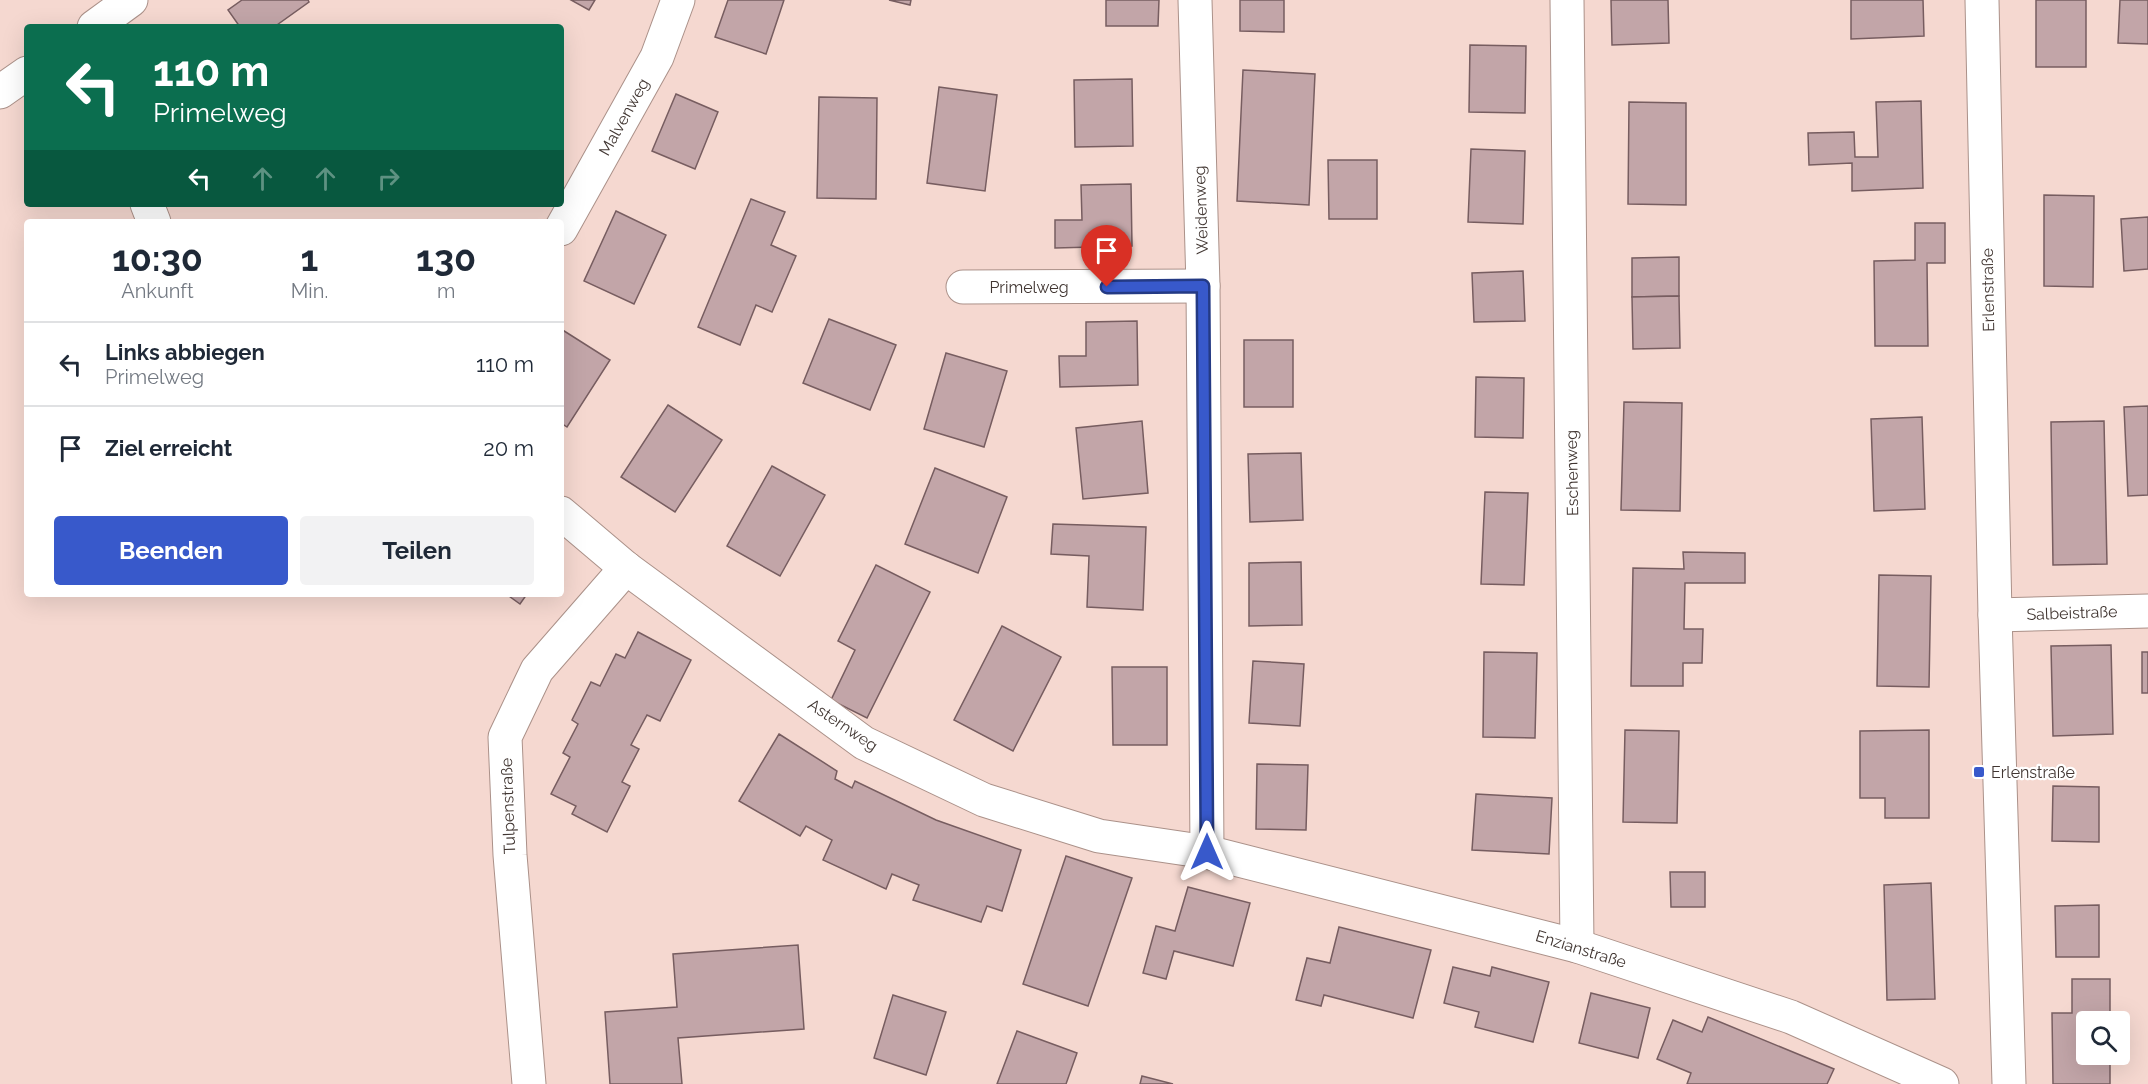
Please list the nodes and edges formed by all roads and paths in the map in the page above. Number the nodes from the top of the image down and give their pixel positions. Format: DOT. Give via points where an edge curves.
graph roads {
  1 [pos="131,0"];
  2 [pos="678,0"];
  3 [pos="1194,0"];
  4 [pos="1567,0"];
  5 [pos="1982,0"];
  6 [pos="98,24"];
  7 [pos="24,75"];
  8 [pos="0,92"];
  9 [pos="564,224"];
  10 [pos="1203,286"];
  11 [pos="963,287"];
  12 [pos="564,516"];
  13 [pos="626,568"];
  14 [pos="2148,611"];
  15 [pos="1995,615"];
  16 [pos="1207,852"];
  17 [pos="1577,946"];
  18 [pos="530,1084"];
  19 [pos="1942,1084"];
  20 [pos="2009,1084"];
  1 -- 6 [label="street"];
  2 -- 9 [label="street, Malvenweg" via="657,57"];
  3 -- 10 [label="street, Weidenweg"];
  4 -- 17 [label="street, Eschenweg"];
  5 -- 15 [label="street, Erlenstraße"];
  7 -- 8 [label="street"];
  10 -- 11 [label="street, Primelweg"];
  10 -- 16 [label="street, Weidenweg"];
  12 -- 13 [label="street, Asternweg"];
  13 -- 16 [label="street, Asternweg" via="864,743 984,800 1099,836"];
  13 -- 18 [label="street, Tulpenstraße" via="537,670 505,737 510,855"];
  14 -- 15 [label="street, Salbeistraße"];
  15 -- 20 [label="street, Erlenstraße"];
  16 -- 17 [label="street, Enzianstraße"];
  17 -- 19 [label="street, Enzianstraße" via="1791,1017"];
}
